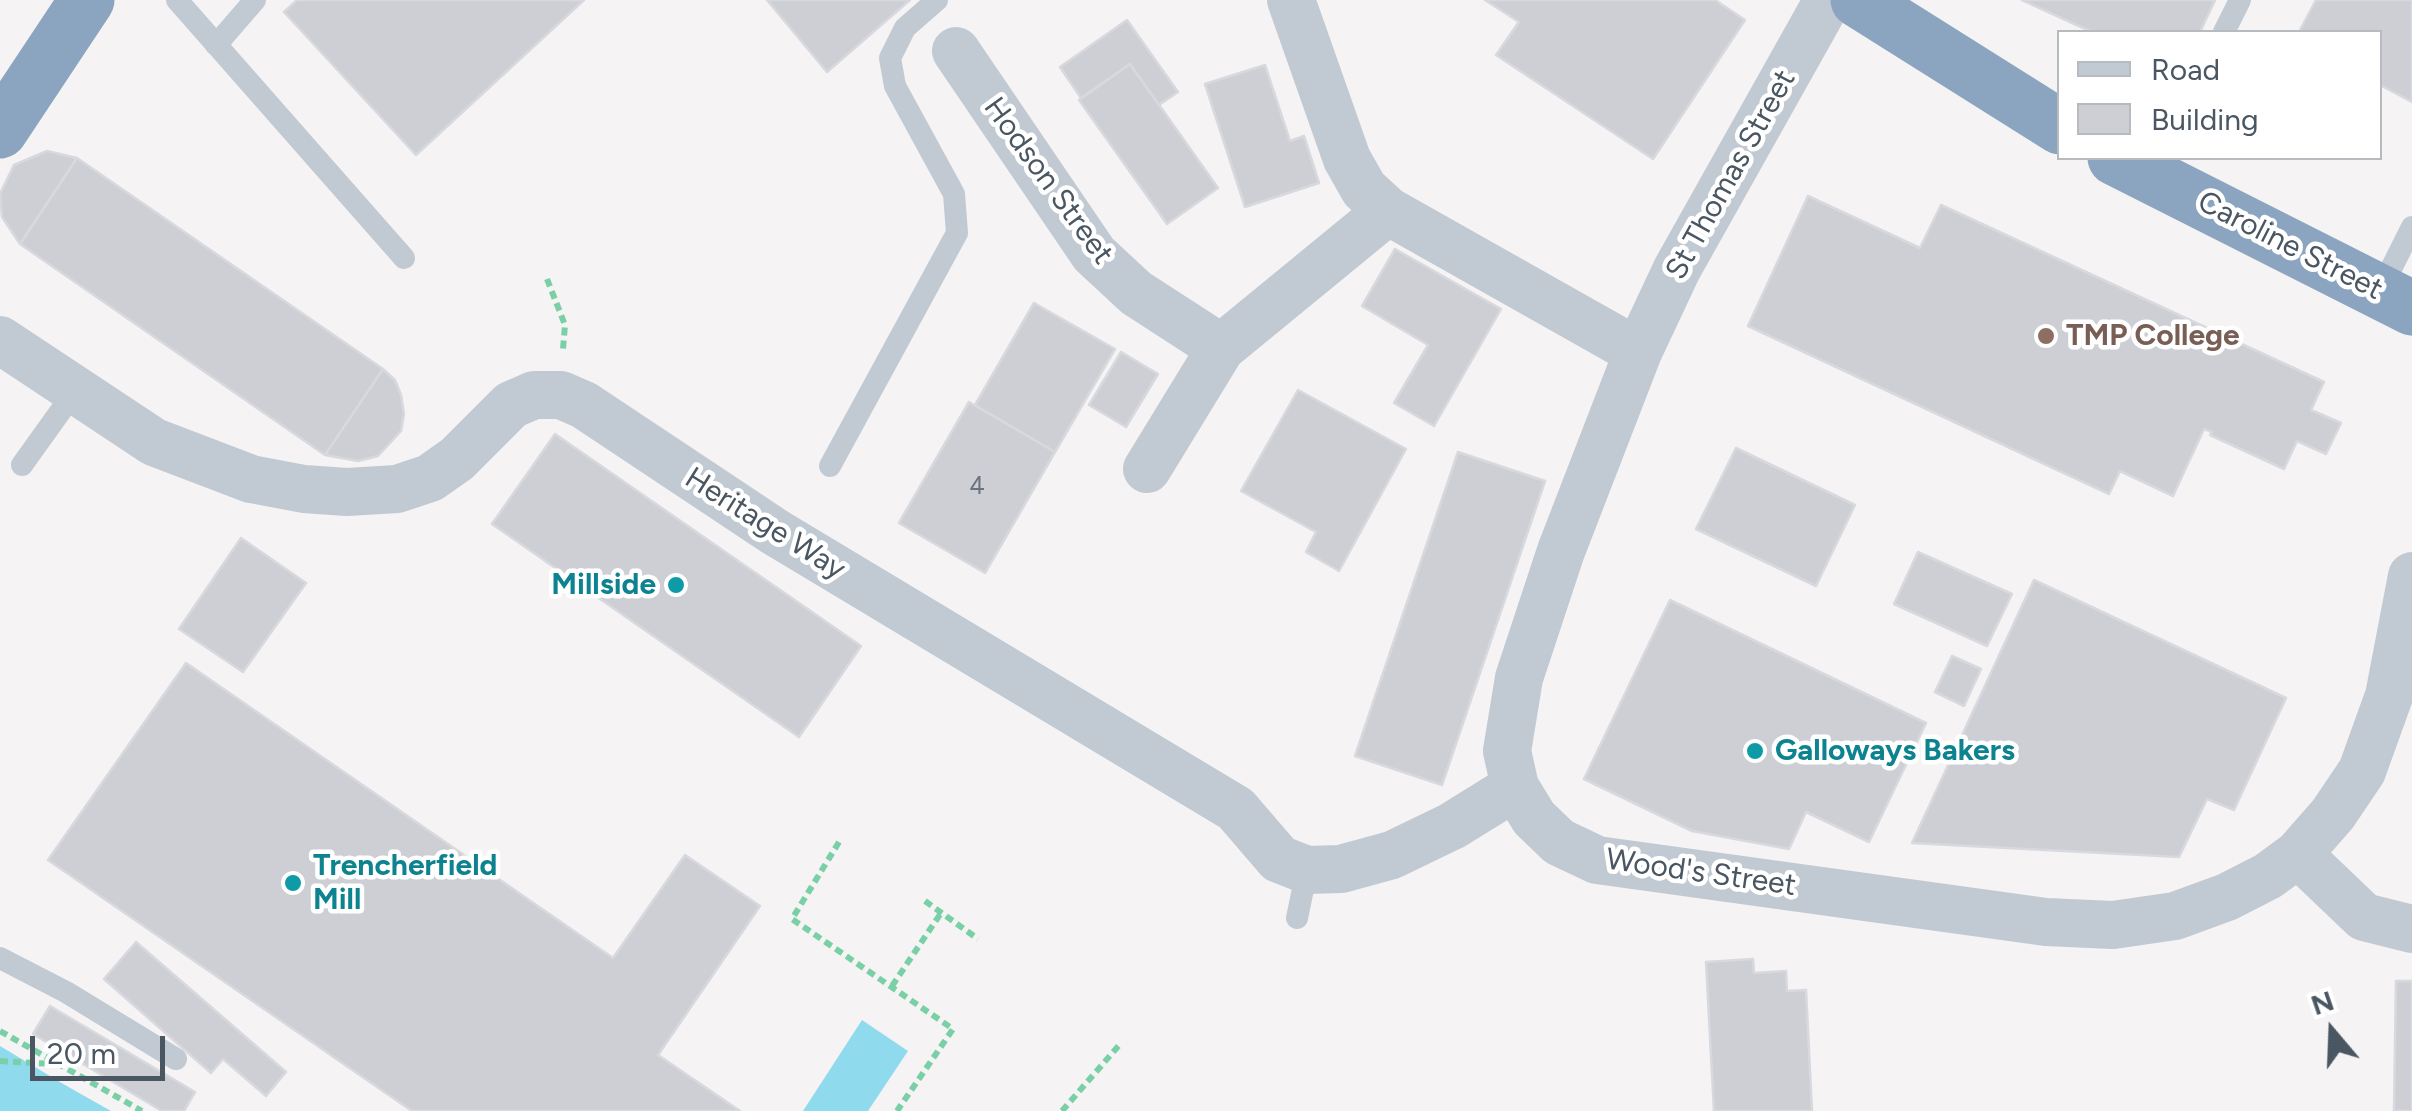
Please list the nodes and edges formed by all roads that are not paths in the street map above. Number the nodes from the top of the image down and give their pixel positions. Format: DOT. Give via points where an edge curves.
graph roads {
  1 [pos="87,0"];
  2 [pos="177,0"];
  3 [pos="255,0"];
  4 [pos="937,0"];
  5 [pos="1291,0"];
  6 [pos="1828,0"];
  7 [pos="1858,0"];
  8 [pos="2240,0"];
  9 [pos="2225,30"];
  10 [pos="216,45"];
  11 [pos="956,51"];
  12 [pos="9,87"];
  13 [pos="2057,125"];
  14 [pos="2144,164"];
  15 [pos="1388,211"];
  16 [pos="2412,227"];
  17 [pos="404,258"];
  18 [pos="2396,300"];
  19 [pos="0,340"];
  20 [pos="1221,348"];
  21 [pos="1638,352"];
  22 [pos="75,392"];
  23 [pos="22,465"];
  24 [pos="830,466"];
  25 [pos="1147,469"];
  26 [pos="2412,576"];
  27 [pos="2400,697"];
  28 [pos="1515,787"];
  29 [pos="2298,854"];
  30 [pos="1307,870"];
  31 [pos="1297,918"];
  32 [pos="2412,928"];
  33 [pos="0,958"];
  34 [pos="176,1060"];
  1 -- 12 [label="highway"];
  2 -- 10 [label="lane"];
  3 -- 10 [label="lane"];
  4 -- 24 [label="lane" via="905,28 890,58 894,86 954,194 956,233"];
  5 -- 15 [label="street" via="1347,159 1364,189"];
  6 -- 21 [label="street, St Thomas Street"];
  7 -- 13 [label="highway"];
  8 -- 9 [label="lane"];
  10 -- 17 [label="lane"];
  11 -- 20 [label="street, Hodson Street" via="1094,254 1136,293"];
  14 -- 18 [label="highway, Caroline Street"];
  15 -- 20 [label="street"];
  15 -- 21 [label="street"];
  16 -- 18 [label="lane"];
  19 -- 22 [label="street"];
  20 -- 25 [label="street"];
  21 -- 28 [label="street, Wood's Street" via="1560,551 1520,678 1507,751"];
  22 -- 23 [label="lane"];
  22 -- 30 [label="street, Heritage Way" via="154,442 250,479 347,492 397,489 430,478 511,406 534,395 560,395 774,532 1236,808 1279,859"];
  26 -- 27 [label="street, Wood's Street"];
  27 -- 29 [label="street, Wood's Street" via="2362,771"];
  28 -- 29 [label="street, Wood's Street" via="1559,842 1598,860 2046,922 2113,925 2175,916 2227,897"];
  28 -- 30 [label="street" via="1392,855 1341,870"];
  29 -- 32 [label="street" via="2364,916"];
  30 -- 31 [label="lane"];
  33 -- 34 [label="lane"];
}
